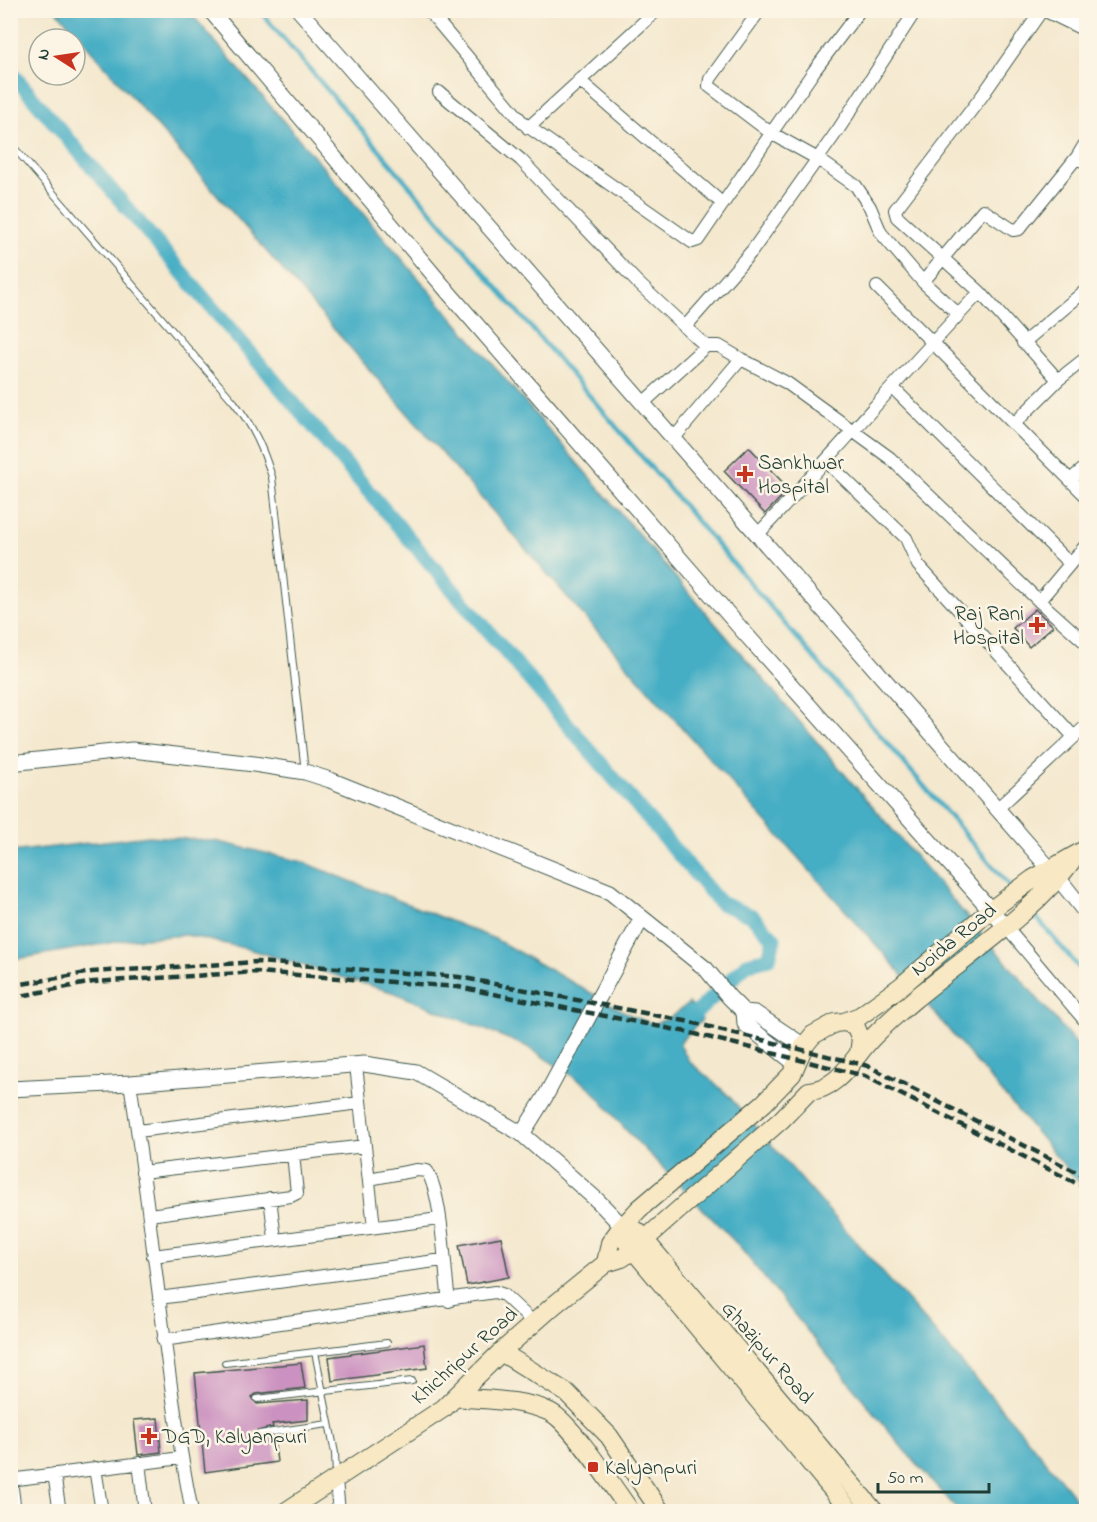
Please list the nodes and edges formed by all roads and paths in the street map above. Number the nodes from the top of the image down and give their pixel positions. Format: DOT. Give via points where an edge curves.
graph roads {
  1 [pos="210,10"];
  2 [pos="299,10"];
  3 [pos="428,10"];
  4 [pos="657,10"];
  5 [pos="760,10"];
  6 [pos="860,10"];
  7 [pos="916,10"];
  8 [pos="1042,10"];
  9 [pos="1047,10"];
  10 [pos="1086,29"];
  11 [pos="579,80"];
  12 [pos="439,92"];
  13 [pos="528,128"];
  14 [pos="771,133"];
  15 [pos="1086,142"];
  16 [pos="10,143"];
  17 [pos="818,159"];
  18 [pos="1082,160"];
  19 [pos="723,204"];
  20 [pos="945,258"];
  21 [pos="923,282"];
  22 [pos="877,286"];
  23 [pos="1086,290"];
  24 [pos="980,292"];
  25 [pos="958,314"];
  26 [pos="685,327"];
  27 [pos="932,342"];
  28 [pos="1023,343"];
  29 [pos="706,346"];
  30 [pos="1086,357"];
  31 [pos="741,359"];
  32 [pos="1058,381"];
  33 [pos="893,388"];
  34 [pos="643,403"];
  35 [pos="1014,424"];
  36 [pos="855,431"];
  37 [pos="674,438"];
  38 [pos="827,462"];
  39 [pos="1086,467"];
  40 [pos="1070,480"];
  41 [pos="1086,496"];
  42 [pos="758,534"];
  43 [pos="1086,545"];
  44 [pos="1070,564"];
  45 [pos="1039,601"];
  46 [pos="1086,643"];
  47 [pos="1086,726"];
  48 [pos="1074,737"];
  49 [pos="10,763"];
  50 [pos="305,772"];
  51 [pos="997,809"];
  52 [pos="1080,854"];
  53 [pos="1047,879"];
  54 [pos="989,911"];
  55 [pos="1086,914"];
  56 [pos="642,918"];
  57 [pos="1001,929"];
  58 [pos="744,1012"];
  59 [pos="844,1022"];
  60 [pos="1086,1022"];
  61 [pos="804,1046"];
  62 [pos="859,1053"];
  63 [pos="356,1065"];
  64 [pos="794,1069"];
  65 [pos="130,1083"];
  66 [pos="10,1089"];
  67 [pos="808,1090"];
  68 [pos="360,1102"];
  69 [pos="138,1131"];
  70 [pos="522,1134"];
  71 [pos="365,1146"];
  72 [pos="293,1154"];
  73 [pos="142,1172"];
  74 [pos="369,1179"];
  75 [pos="270,1198"];
  76 [pos="150,1215"];
  77 [pos="439,1219"];
  78 [pos="627,1222"];
  79 [pos="374,1227"];
  80 [pos="275,1239"];
  81 [pos="645,1239"];
  82 [pos="153,1256"];
  83 [pos="443,1260"];
  84 [pos="606,1263"];
  85 [pos="159,1298"];
  86 [pos="449,1301"];
  87 [pos="534,1323"];
  88 [pos="164,1340"];
  89 [pos="387,1343"];
  90 [pos="315,1352"];
  91 [pos="501,1352"];
  92 [pos="225,1363"];
  93 [pos="412,1381"];
  94 [pos="321,1391"];
  95 [pos="567,1393"];
  96 [pos="455,1397"];
  97 [pos="257,1399"];
  98 [pos="549,1411"];
  99 [pos="328,1424"];
  100 [pos="259,1434"];
  101 [pos="182,1458"];
  102 [pos="139,1463"];
  103 [pos="95,1468"];
  104 [pos="54,1474"];
  105 [pos="11,1480"];
  106 [pos="336,1480"];
  107 [pos="15,1512"];
  108 [pos="60,1512"];
  109 [pos="102,1512"];
  110 [pos="145,1512"];
  111 [pos="192,1512"];
  112 [pos="285,1512"];
  113 [pos="339,1512"];
  114 [pos="631,1512"];
  115 [pos="661,1512"];
  116 [pos="851,1512"];
  117 [pos="875,1512"];
  1 -- 54 [label="street" via="457,302"];
  2 -- 34 [label="street"];
  3 -- 13 [label="street"];
  4 -- 11 [label="street"];
  5 -- 14 [label="street" via="709,83"];
  6 -- 14 [label="street"];
  7 -- 17 [label="street"];
  8 -- 20 [label="street" via="895,210 897,217"];
  9 -- 10 [label="street"];
  11 -- 13 [label="street"];
  11 -- 19 [label="street"];
  12 -- 26 [label="street" via="521,159"];
  13 -- 19 [label="street" via="687,240 698,240"];
  14 -- 17 [label="street"];
  14 -- 19 [label="street"];
  15 -- 18 [label="street"];
  16 -- 50 [label="lane" via="234,402 263,445 273,487"];
  17 -- 21 [label="street" via="856,186 880,233"];
  17 -- 26 [label="street" via="752,251"];
  18 -- 20 [label="street" via="1019,229 1013,230 983,210"];
  20 -- 21 [label="street"];
  20 -- 24 [label="street"];
  21 -- 25 [label="street"];
  22 -- 27 [label="street"];
  23 -- 28 [label="street"];
  24 -- 25 [label="street"];
  24 -- 28 [label="street"];
  25 -- 27 [label="street"];
  26 -- 29 [label="street"];
  27 -- 33 [label="street"];
  27 -- 35 [label="street"];
  28 -- 32 [label="street"];
  29 -- 31 [label="street" via="719,346"];
  29 -- 34 [label="street"];
  30 -- 32 [label="street"];
  31 -- 36 [label="street" via="787,383"];
  31 -- 37 [label="street"];
  32 -- 35 [label="street"];
  33 -- 36 [label="street"];
  33 -- 44 [label="street"];
  34 -- 37 [label="street"];
  35 -- 40 [label="street"];
  36 -- 38 [label="street"];
  36 -- 45 [label="street" via="890,458"];
  37 -- 42 [label="street"];
  38 -- 42 [label="street"];
  38 -- 48 [label="street" via="906,538 918,565"];
  39 -- 40 [label="street"];
  40 -- 41 [label="street"];
  42 -- 51 [label="street"];
  43 -- 44 [label="street"];
  44 -- 45 [label="street"];
  45 -- 46 [label="street"];
  47 -- 48 [label="street"];
  48 -- 51 [label="street"];
  49 -- 50 [label="street" via="132,750"];
  50 -- 56 [label="street" via="610,892"];
  51 -- 53 [label="street"];
  52 -- 53 [label="main road, Noida Road"];
  53 -- 54 [label="main road, Noida Road" via="1008,897"];
  53 -- 55 [label="street"];
  53 -- 57 [label="main road, Noida Road" via="1020,913"];
  54 -- 57 [label="street"];
  54 -- 59 [label="main road, Noida Road" via="900,987 860,1016"];
  56 -- 58 [label="street" via="706,969"];
  56 -- 70 [label="street"];
  57 -- 60 [label="street"];
  57 -- 62 [label="main road, Noida Road" via="913,1001"];
  58 -- 61 [label="street" via="755,1013"];
  58 -- 64 [label="street" via="745,1024"];
  59 -- 61 [label="main road" via="823,1027"];
  59 -- 62 [label="main road" via="858,1030"];
  61 -- 64 [label="main road"];
  62 -- 67 [label="main road" via="834,1082 819,1090"];
  63 -- 65 [label="street"];
  63 -- 68 [label="street"];
  63 -- 70 [label="street" via="416,1072"];
  64 -- 67 [label="main road" via="798,1083"];
  64 -- 78 [label="main road" via="764,1103"];
  65 -- 66 [label="street"];
  65 -- 69 [label="street"];
  67 -- 81 [label="main road, Khichripur Road" via="781,1120"];
  68 -- 69 [label="street"];
  68 -- 71 [label="street"];
  69 -- 73 [label="street"];
  70 -- 78 [label="street"];
  71 -- 72 [label="street"];
  71 -- 74 [label="street"];
  72 -- 73 [label="street"];
  72 -- 75 [label="street" via="297,1193"];
  73 -- 76 [label="street"];
  74 -- 77 [label="street" via="427,1171"];
  74 -- 79 [label="street"];
  75 -- 76 [label="street"];
  75 -- 80 [label="street"];
  76 -- 82 [label="street"];
  77 -- 79 [label="street"];
  77 -- 83 [label="street"];
  78 -- 81 [label="main road, Ghazipur Road"];
  78 -- 84 [label="main road" via="610,1243"];
  79 -- 80 [label="street"];
  80 -- 82 [label="street"];
  81 -- 84 [label="main road, Khichripur Road" via="622,1258"];
  81 -- 116 [label="main road, Ghazipur Road"];
  81 -- 117 [label="main road, Ghazipur Road"];
  82 -- 85 [label="street"];
  83 -- 85 [label="street"];
  83 -- 86 [label="street"];
  84 -- 87 [label="main road, Khichripur Road"];
  85 -- 88 [label="street"];
  86 -- 87 [label="street" via="495,1292 504,1295"];
  86 -- 88 [label="street"];
  87 -- 91 [label="main road, Khichripur Road"];
  88 -- 101 [label="street"];
  89 -- 90 [label="lane"];
  90 -- 92 [label="lane"];
  90 -- 94 [label="lane"];
  91 -- 95 [label="main road"];
  91 -- 96 [label="main road, Khichripur Road"];
  93 -- 94 [label="lane"];
  94 -- 97 [label="lane"];
  94 -- 99 [label="lane"];
  95 -- 98 [label="main road"];
  95 -- 115 [label="main road" via="609,1436"];
  96 -- 98 [label="main road"];
  96 -- 106 [label="main road, Khichripur Road"];
  98 -- 114 [label="main road" via="585,1450"];
  99 -- 100 [label="lane"];
  99 -- 106 [label="lane"];
  101 -- 102 [label="street"];
  101 -- 111 [label="street"];
  102 -- 103 [label="street"];
  102 -- 110 [label="street"];
  103 -- 104 [label="street"];
  103 -- 109 [label="street"];
  104 -- 105 [label="street"];
  104 -- 108 [label="street"];
  105 -- 107 [label="street"];
  106 -- 112 [label="main road, Khichripur Road"];
  106 -- 113 [label="street"];
}
